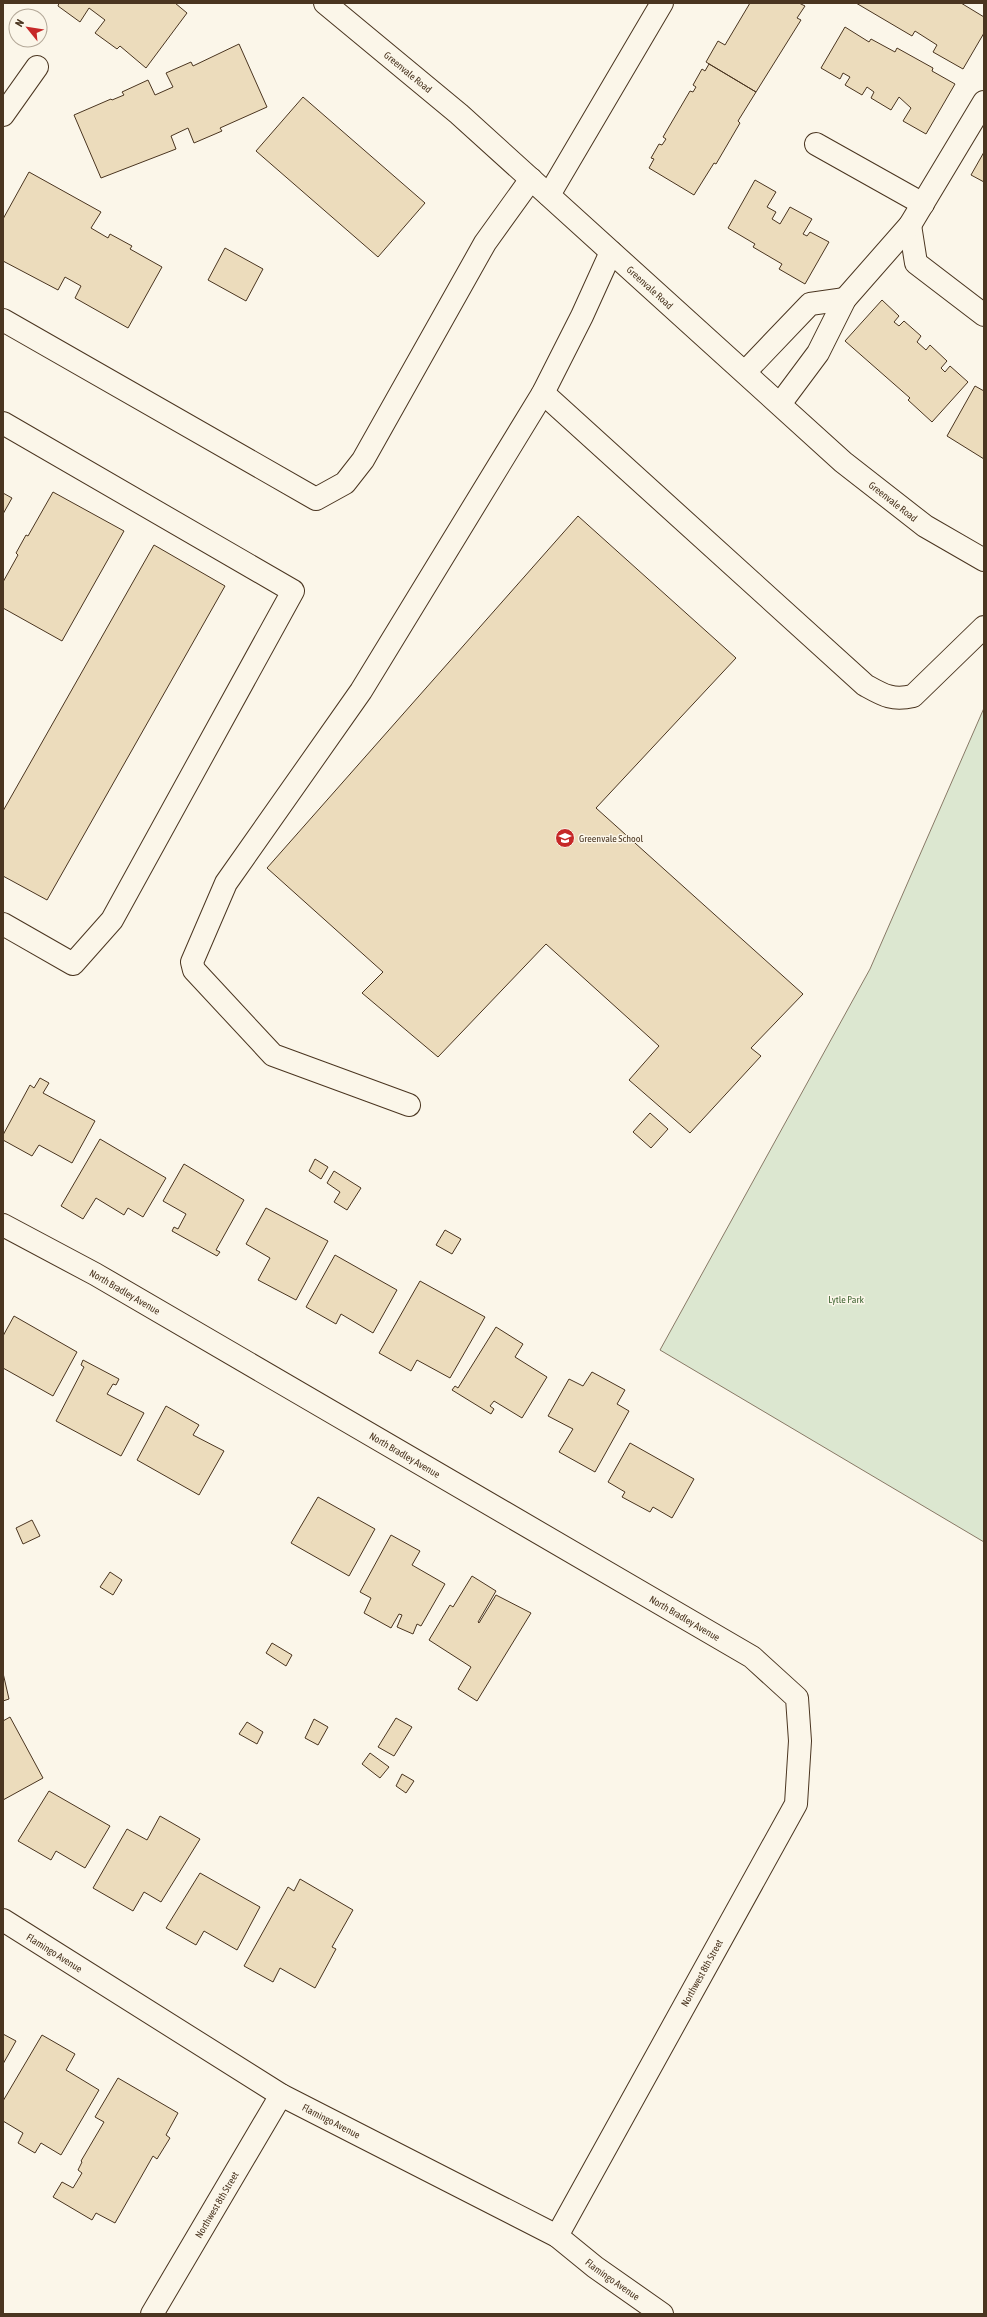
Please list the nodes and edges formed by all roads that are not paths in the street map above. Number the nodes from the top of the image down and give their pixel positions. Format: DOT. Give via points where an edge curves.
graph roads {
  1 [pos="325,3"];
  2 [pos="662,3"];
  3 [pos="37,67"];
  4 [pos="984,102"];
  5 [pos="3,115"];
  6 [pos="816,144"];
  7 [pos="531,179"];
  8 [pos="548,195"];
  9 [pos="923,204"];
  10 [pos="910,225"];
  11 [pos="611,252"];
  12 [pos="845,299"];
  13 [pos="984,315"];
  14 [pos="3,320"];
  15 [pos="745,372"];
  16 [pos="543,393"];
  17 [pos="780,404"];
  18 [pos="3,423"];
  19 [pos="984,560"];
  20 [pos="984,627"];
  21 [pos="3,924"];
  22 [pos="409,1105"];
  23 [pos="3,1225"];
  24 [pos="797,1698"];
  25 [pos="3,1920"];
  26 [pos="281,2095"];
  27 [pos="557,2236"];
  28 [pos="152,2314"];
  29 [pos="662,2314"];
  1 -- 7 [label="street, Greenvale Road" via="453,109"];
  2 -- 8 [label="street"];
  3 -- 5 [label="street"];
  4 -- 9 [label="street"];
  6 -- 9 [label="street"];
  7 -- 8 [label="street, Greenvale Road"];
  7 -- 14 [label="street" via="485,243 363,460 345,483 316,499"];
  8 -- 11 [label="street, Greenvale Road"];
  9 -- 10 [label="street"];
  10 -- 12 [label="street"];
  10 -- 13 [label="street" via="916,263"];
  11 -- 15 [label="street, Greenvale Road"];
  11 -- 16 [label="street"];
  12 -- 15 [label="street" via="810,304"];
  12 -- 17 [label="street" via="818,353"];
  15 -- 17 [label="street, Greenvale Road"];
  16 -- 20 [label="street" via="865,685 883,695 898,699 913,696"];
  16 -- 22 [label="street" via="361,691 226,883 192,962 194,970 274,1055"];
  17 -- 19 [label="street, Greenvale Road" via="843,462 925,526"];
  18 -- 21 [label="street" via="293,591 112,920 73,964"];
  23 -- 24 [label="street, North Bradley Avenue" via="115,1286 752,1657"];
  24 -- 27 [label="street, Northwest 8th Street" via="800,1741 796,1804"];
  25 -- 26 [label="street, Flamingo Avenue"];
  26 -- 27 [label="street, Flamingo Avenue"];
  26 -- 28 [label="street, Northwest 8th Street"];
  27 -- 29 [label="street, Flamingo Avenue" via="594,2267"];
}
